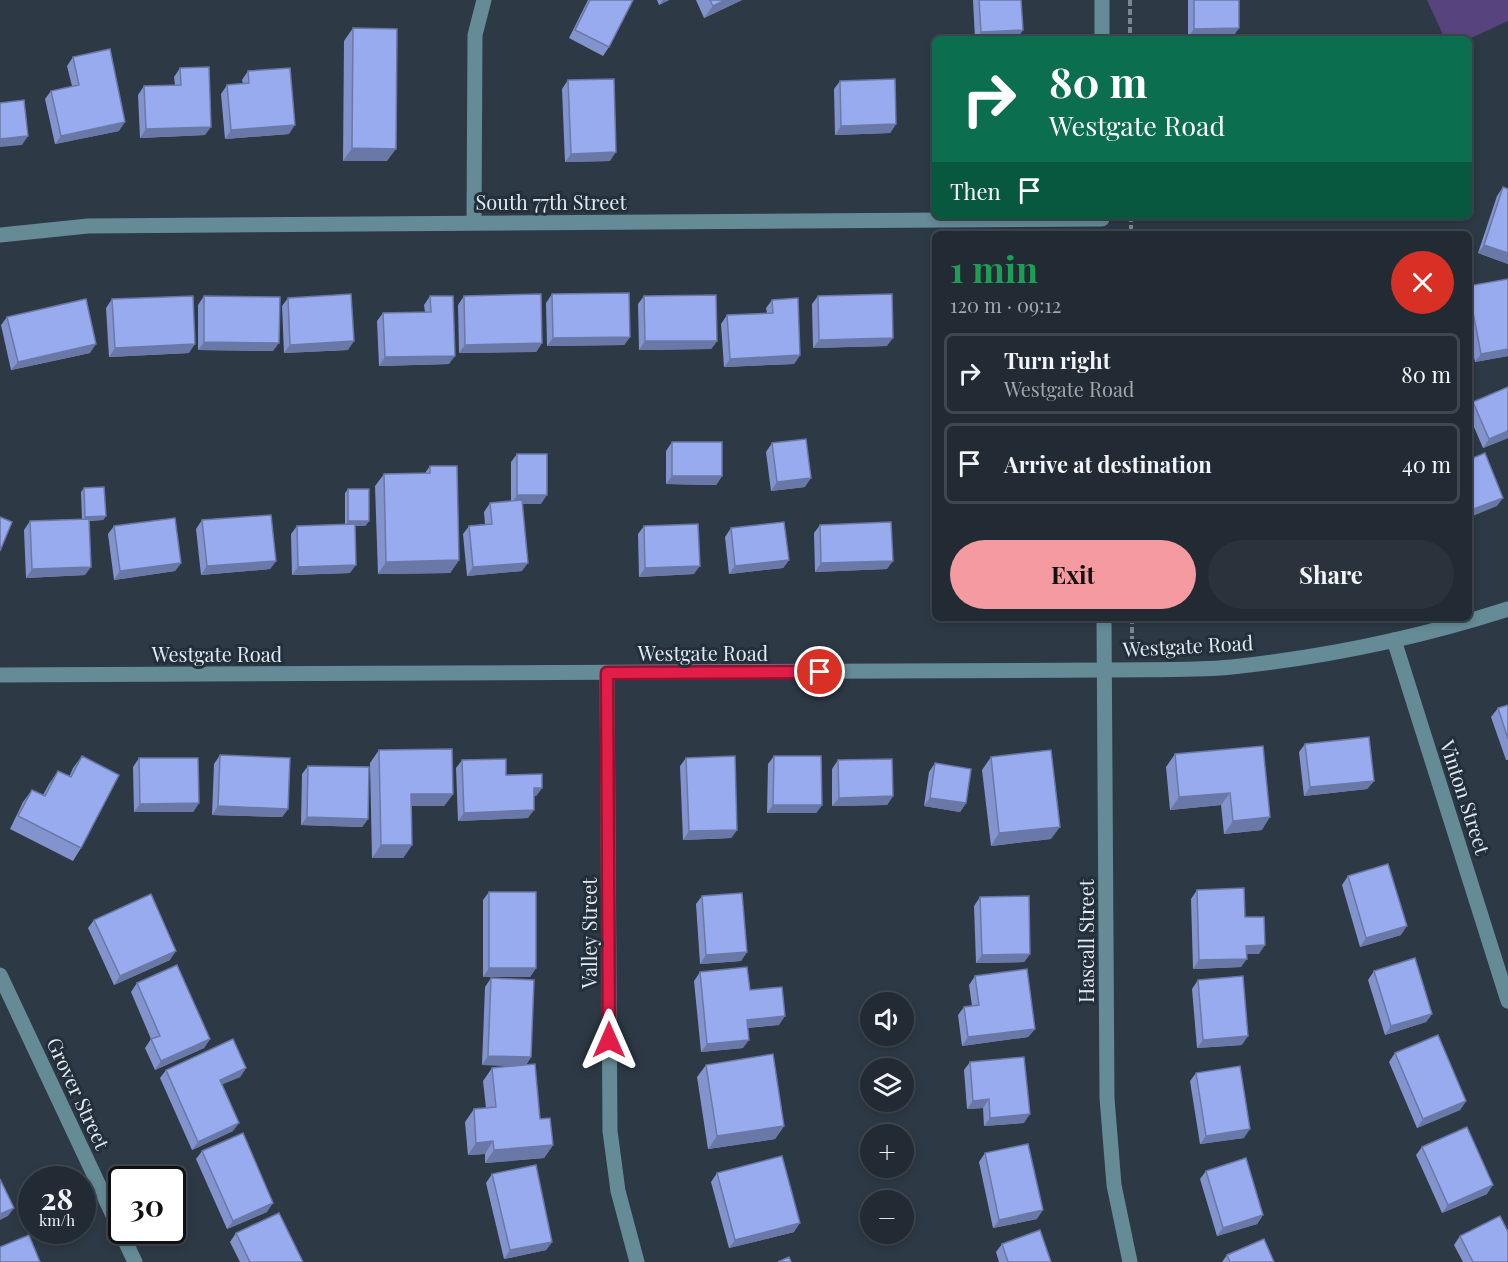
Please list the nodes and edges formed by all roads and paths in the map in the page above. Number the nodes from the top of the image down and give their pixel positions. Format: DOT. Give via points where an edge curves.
graph roads {
  1 [pos="484,0"];
  2 [pos="1101,0"];
  3 [pos="1130,0"];
  4 [pos="1102,36"];
  5 [pos="1130,36"];
  6 [pos="474,222"];
  7 [pos="1102,223"];
  8 [pos="0,234"];
  9 [pos="1508,609"];
  10 [pos="1472,619"];
  11 [pos="1104,621"];
  12 [pos="1132,621"];
  13 [pos="1464,621"];
  14 [pos="1132,639"];
  15 [pos="1394,640"];
  16 [pos="1104,670"];
  17 [pos="607,673"];
  18 [pos="0,675"];
  19 [pos="0,975"];
  20 [pos="1508,1001"];
  21 [pos="135,1262"];
  22 [pos="637,1262"];
  23 [pos="1130,1262"];
  1 -- 6 [label="street" via="475,35"];
  2 -- 4 [label="street"];
  3 -- 5 [label="path"];
  6 -- 7 [label="street, South 77th Street"];
  6 -- 8 [label="street, South 77th Street" via="88,226"];
  9 -- 10 [label="street, Westgate Road"];
  11 -- 16 [label="street, Hascall Street"];
  12 -- 14 [label="path"];
  13 -- 15 [label="street, Westgate Road"];
  15 -- 16 [label="street, Westgate Road" via="1317,656 1229,667"];
  15 -- 20 [label="street, Vinton Street"];
  16 -- 17 [label="street, Westgate Road"];
  16 -- 23 [label="street, Hascall Street" via="1107,1098 1114,1185"];
  17 -- 18 [label="street, Westgate Road"];
  17 -- 22 [label="street, Valley Street" via="610,1131 618,1191"];
  19 -- 21 [label="street, Grover Street"];
}
